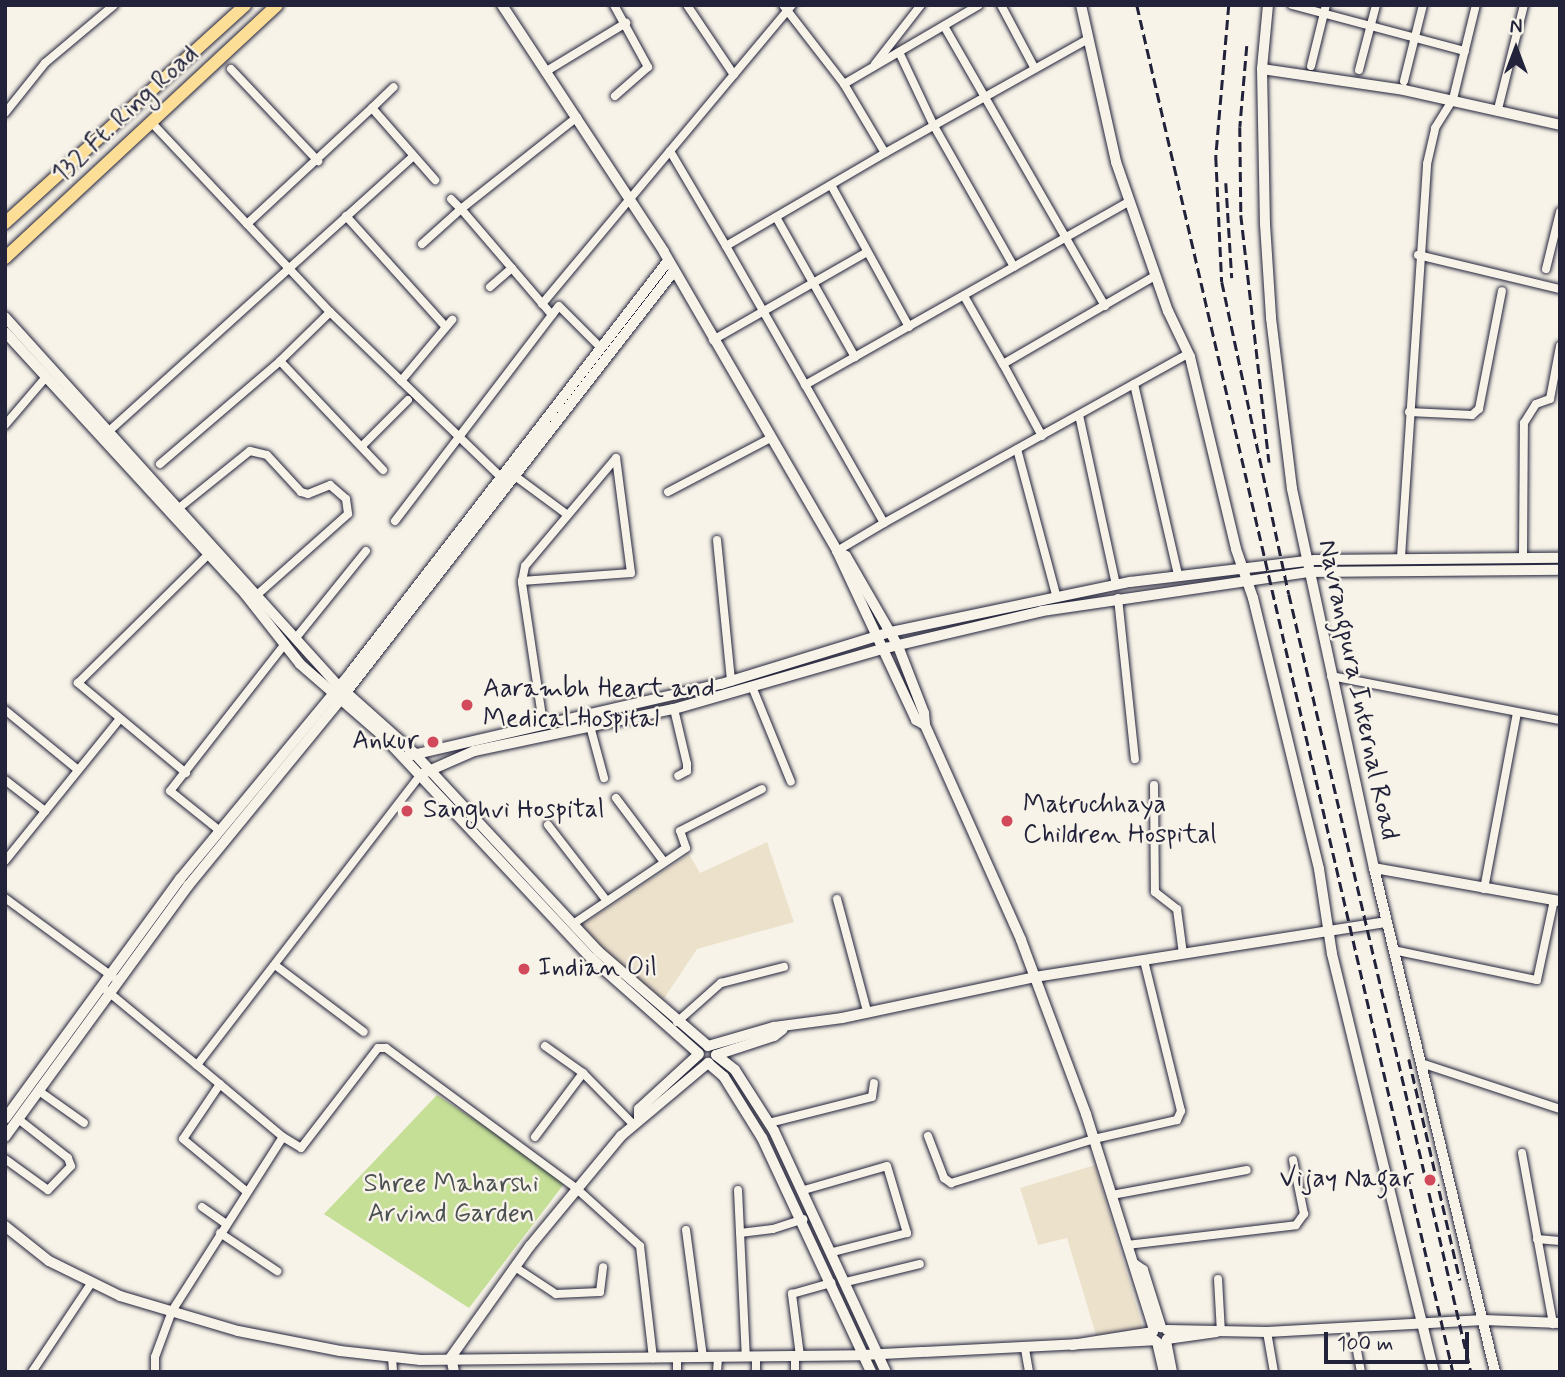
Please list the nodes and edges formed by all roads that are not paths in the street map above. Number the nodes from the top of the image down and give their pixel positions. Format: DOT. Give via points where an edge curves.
graph roads {
  1 [pos="114,5"];
  2 [pos="245,5"];
  3 [pos="277,5"];
  4 [pos="502,5"];
  5 [pos="614,5"];
  6 [pos="687,5"];
  7 [pos="921,5"];
  8 [pos="979,5"];
  9 [pos="1001,5"];
  10 [pos="1081,5"];
  11 [pos="1268,5"];
  12 [pos="1292,5"];
  13 [pos="1376,5"];
  14 [pos="1423,5"];
  15 [pos="1476,5"];
  16 [pos="1524,5"];
  17 [pos="787,7"];
  18 [pos="1325,9"];
  19 [pos="626,23"];
  20 [pos="944,26"];
  21 [pos="1371,26"];
  22 [pos="1414,37"];
  23 [pos="1088,39"];
  24 [pos="1465,51"];
  25 [pos="899,52"];
  26 [pos="1311,66"];
  27 [pos="872,67"];
  28 [pos="231,69"];
  29 [pos="1035,69"];
  30 [pos="1262,69"];
  31 [pos="1359,71"];
  32 [pos="545,72"];
  33 [pos="734,75"];
  34 [pos="1404,81"];
  35 [pos="844,84"];
  36 [pos="394,87"];
  37 [pos="615,96"];
  38 [pos="983,98"];
  39 [pos="1452,99"];
  40 [pos="372,108"];
  41 [pos="1498,109"];
  42 [pos="5,113"];
  43 [pos="577,117"];
  44 [pos="151,122"];
  45 [pos="1560,125"];
  46 [pos="934,126"];
  47 [pos="670,151"];
  48 [pos="885,153"];
  49 [pos="413,156"];
  50 [pos="318,161"];
  51 [pos="435,180"];
  52 [pos="831,185"];
  53 [pos="630,198"];
  54 [pos="452,199"];
  55 [pos="1129,202"];
  56 [pos="461,209"];
  57 [pos="1560,212"];
  58 [pos="346,216"];
  59 [pos="776,217"];
  60 [pos="5,223"];
  61 [pos="247,224"];
  62 [pos="1064,239"];
  63 [pos="422,244"];
  64 [pos="726,246"];
  65 [pos="867,252"];
  66 [pos="1418,255"];
  67 [pos="5,258"];
  68 [pos="668,261"];
  69 [pos="289,267"];
  70 [pos="1014,267"];
  71 [pos="512,268"];
  72 [pos="1546,269"];
  73 [pos="674,271"];
  74 [pos="1155,276"];
  75 [pos="813,283"];
  76 [pos="491,287"];
  77 [pos="1560,289"];
  78 [pos="1502,291"];
  79 [pos="964,296"];
  80 [pos="542,304"];
  81 [pos="1105,306"];
  82 [pos="330,312"];
  83 [pos="764,312"];
  84 [pos="552,315"];
  85 [pos="5,317"];
  86 [pos="909,327"];
  87 [pos="5,332"];
  88 [pos="713,340"];
  89 [pos="1560,346"];
  90 [pos="601,348"];
  91 [pos="1188,354"];
  92 [pos="855,357"];
  93 [pos="280,361"];
  94 [pos="1003,364"];
  95 [pos="46,377"];
  96 [pos="401,381"];
  97 [pos="1134,384"];
  98 [pos="805,385"];
  99 [pos="408,400"];
  100 [pos="1409,412"];
  101 [pos="1079,415"];
  102 [pos="5,425"];
  103 [pos="108,432"];
  104 [pos="1042,436"];
  105 [pos="771,438"];
  106 [pos="460,439"];
  107 [pos="362,446"];
  108 [pos="1017,449"];
  109 [pos="160,464"];
  110 [pos="383,470"];
  111 [pos="509,479"];
  112 [pos="668,492"];
  113 [pos="179,508"];
  114 [pos="565,513"];
  115 [pos="395,521"];
  116 [pos="884,523"];
  117 [pos="717,540"];
  118 [pos="366,551"];
  119 [pos="836,551"];
  120 [pos="208,555"];
  121 [pos="1523,556"];
  122 [pos="1401,557"];
  123 [pos="1560,558"];
  124 [pos="1307,561"];
  125 [pos="1242,567"];
  126 [pos="1560,570"];
  127 [pos="1310,572"];
  128 [pos="1178,575"];
  129 [pos="1247,579"];
  130 [pos="522,581"];
  131 [pos="1116,584"];
  132 [pos="258,594"];
  133 [pos="1056,595"];
  134 [pos="1118,598"];
  135 [pos="890,632"];
  136 [pos="879,635"];
  137 [pos="290,642"];
  138 [pos="898,646"];
  139 [pos="886,648"];
  140 [pos="1332,676"];
  141 [pos="731,681"];
  142 [pos="753,689"];
  143 [pos="340,692"];
  144 [pos="674,709"];
  145 [pos="5,710"];
  146 [pos="1517,713"];
  147 [pos="1560,720"];
  148 [pos="118,721"];
  149 [pos="543,724"];
  150 [pos="925,725"];
  151 [pos="590,726"];
  152 [pos="409,756"];
  153 [pos="1135,759"];
  154 [pos="78,770"];
  155 [pos="425,772"];
  156 [pos="186,773"];
  157 [pos="678,776"];
  158 [pos="604,778"];
  159 [pos="5,780"];
  160 [pos="790,782"];
  161 [pos="1154,785"];
  162 [pos="762,789"];
  163 [pos="616,798"];
  164 [pos="45,811"];
  165 [pos="548,825"];
  166 [pos="220,831"];
  167 [pos="5,861"];
  168 [pos="664,862"];
  169 [pos="1374,868"];
  170 [pos="1484,889"];
  171 [pos="5,898"];
  172 [pos="837,899"];
  173 [pos="1557,900"];
  174 [pos="607,901"];
  175 [pos="1387,922"];
  176 [pos="573,924"];
  177 [pos="1327,931"];
  178 [pos="1393,950"];
  179 [pos="1183,954"];
  180 [pos="1144,960"];
  181 [pos="275,965"];
  182 [pos="784,967"];
  183 [pos="1035,977"];
  184 [pos="114,978"];
  185 [pos="106,990"];
  186 [pos="867,1011"];
  187 [pos="677,1022"];
  188 [pos="783,1029"];
  189 [pos="365,1032"];
  190 [pos="545,1046"];
  191 [pos="704,1050"];
  192 [pos="712,1059"];
  193 [pos="1421,1063"];
  194 [pos="197,1065"];
  195 [pos="583,1073"];
  196 [pos="874,1083"];
  197 [pos="220,1084"];
  198 [pos="39,1091"];
  199 [pos="1560,1109"];
  200 [pos="5,1119"];
  201 [pos="18,1119"];
  202 [pos="636,1121"];
  203 [pos="83,1123"];
  204 [pos="769,1123"];
  205 [pos="928,1136"];
  206 [pos="5,1137"];
  207 [pos="283,1137"];
  208 [pos="535,1137"];
  209 [pos="1094,1139"];
  210 [pos="1522,1153"];
  211 [pos="5,1159"];
  212 [pos="1293,1160"];
  213 [pos="1247,1170"];
  214 [pos="577,1189"];
  215 [pos="738,1190"];
  216 [pos="804,1190"];
  217 [pos="247,1192"];
  218 [pos="1112,1195"];
  219 [pos="202,1207"];
  220 [pos="803,1219"];
  221 [pos="226,1224"];
  222 [pos="5,1226"];
  223 [pos="686,1230"];
  224 [pos="220,1233"];
  225 [pos="740,1233"];
  226 [pos="1537,1239"];
  227 [pos="1560,1241"];
  228 [pos="1127,1245"];
  229 [pos="832,1252"];
  230 [pos="920,1264"];
  231 [pos="515,1267"];
  232 [pos="603,1267"];
  233 [pos="277,1271"];
  234 [pos="1218,1279"];
  235 [pos="92,1282"];
  236 [pos="846,1282"];
  237 [pos="831,1283"];
  238 [pos="172,1311"];
  239 [pos="1484,1320"];
  240 [pos="1556,1323"];
  241 [pos="1422,1326"];
  242 [pos="1353,1329"];
  243 [pos="1219,1332"];
  244 [pos="1267,1332"];
  245 [pos="1160,1335"];
  246 [pos="1025,1349"];
  247 [pos="878,1354"];
  248 [pos="863,1355"];
  249 [pos="798,1356"];
  250 [pos="392,1357"];
  251 [pos="452,1357"];
  252 [pos="702,1357"];
  253 [pos="718,1357"];
  254 [pos="751,1357"];
  255 [pos="653,1358"];
  256 [pos="677,1358"];
  257 [pos="32,1372"];
  258 [pos="155,1372"];
  259 [pos="393,1372"];
  260 [pos="454,1372"];
  261 [pos="677,1372"];
  262 [pos="717,1372"];
  263 [pos="756,1372"];
  264 [pos="795,1372"];
  265 [pos="871,1372"];
  266 [pos="886,1372"];
  267 [pos="1029,1372"];
  268 [pos="1164,1372"];
  269 [pos="1172,1372"];
  270 [pos="1274,1372"];
  271 [pos="1361,1372"];
  272 [pos="1434,1372"];
  273 [pos="1495,1372"];
  1 -- 42 [label="street" via="45,63"];
  2 -- 60 [label="main road, 132 Ft. Ring Road"];
  3 -- 44 [label="main road, 132 Ft. Ring Road"];
  4 -- 32 [label="street"];
  5 -- 19 [label="street"];
  6 -- 33 [label="street"];
  7 -- 27 [label="street"];
  8 -- 20 [label="street"];
  9 -- 29 [label="street"];
  10 -- 23 [label="street"];
  11 -- 30 [label="street, Navrangpura Internal Road"];
  12 -- 18 [label="street"];
  13 -- 21 [label="street"];
  14 -- 22 [label="street"];
  15 -- 24 [label="street"];
  16 -- 41 [label="street"];
  17 -- 33 [label="street"];
  17 -- 35 [label="street"];
  18 -- 21 [label="street"];
  18 -- 26 [label="street"];
  19 -- 32 [label="street"];
  19 -- 37 [label="street" via="648,67"];
  20 -- 25 [label="street"];
  20 -- 38 [label="street"];
  21 -- 22 [label="street"];
  21 -- 31 [label="street"];
  22 -- 24 [label="street"];
  22 -- 34 [label="street"];
  23 -- 29 [label="street"];
  23 -- 55 [label="street"];
  24 -- 39 [label="street"];
  25 -- 27 [label="street"];
  25 -- 46 [label="street"];
  27 -- 35 [label="street"];
  28 -- 50 [label="street"];
  29 -- 38 [label="street"];
  30 -- 39 [label="street"];
  30 -- 124 [label="street, Navrangpura Internal Road" via="1271,318"];
  32 -- 43 [label="street"];
  33 -- 47 [label="street"];
  35 -- 48 [label="street"];
  36 -- 40 [label="street"];
  38 -- 46 [label="street"];
  38 -- 62 [label="street"];
  39 -- 41 [label="street"];
  39 -- 66 [label="street" via="1433,140"];
  40 -- 49 [label="street"];
  40 -- 50 [label="street"];
  41 -- 45 [label="street"];
  43 -- 53 [label="street"];
  43 -- 56 [label="street"];
  44 -- 61 [label="street"];
  44 -- 67 [label="main road, 132 Ft. Ring Road"];
  46 -- 48 [label="street"];
  46 -- 70 [label="street"];
  47 -- 53 [label="street"];
  47 -- 64 [label="street"];
  48 -- 52 [label="street"];
  49 -- 51 [label="street"];
  49 -- 58 [label="street"];
  50 -- 61 [label="street"];
  52 -- 59 [label="street"];
  52 -- 65 [label="street"];
  53 -- 68 [label="street"];
  53 -- 80 [label="street"];
  54 -- 56 [label="street"];
  55 -- 62 [label="street"];
  55 -- 74 [label="street"];
  56 -- 63 [label="street"];
  56 -- 71 [label="street"];
  57 -- 72 [label="street"];
  58 -- 69 [label="street"];
  58 -- 96 [label="street" via="449,323"];
  59 -- 64 [label="street"];
  59 -- 75 [label="street"];
  61 -- 69 [label="street"];
  62 -- 70 [label="street"];
  62 -- 81 [label="street"];
  64 -- 83 [label="street"];
  65 -- 75 [label="street"];
  65 -- 86 [label="street"];
  66 -- 77 [label="street"];
  66 -- 100 [label="street"];
  68 -- 73 [label="street"];
  68 -- 90 [label="street"];
  69 -- 82 [label="street"];
  69 -- 103 [label="street"];
  70 -- 79 [label="street"];
  71 -- 76 [label="street"];
  71 -- 80 [label="street"];
  73 -- 88 [label="street"];
  73 -- 111 [label="street"];
  74 -- 81 [label="street"];
  74 -- 91 [label="street"];
  75 -- 83 [label="street"];
  75 -- 92 [label="street"];
  78 -- 100 [label="street" via="1479,409 1472,415"];
  79 -- 86 [label="street"];
  79 -- 94 [label="street"];
  80 -- 84 [label="street"];
  81 -- 94 [label="street"];
  82 -- 93 [label="street"];
  82 -- 96 [label="street"];
  83 -- 88 [label="street"];
  83 -- 98 [label="street"];
  84 -- 90 [label="street" via="559,306"];
  84 -- 106 [label="street"];
  85 -- 103 [label="main road"];
  86 -- 92 [label="street"];
  87 -- 95 [label="main road"];
  88 -- 105 [label="street"];
  89 -- 121 [label="street" via="1550,399 1536,404 1524,423"];
  90 -- 111 [label="street"];
  91 -- 97 [label="street"];
  91 -- 125 [label="street"];
  92 -- 98 [label="street"];
  93 -- 107 [label="street"];
  93 -- 109 [label="street"];
  94 -- 104 [label="street"];
  95 -- 102 [label="street"];
  95 -- 120 [label="main road"];
  96 -- 106 [label="street"];
  97 -- 101 [label="street"];
  97 -- 128 [label="street"];
  98 -- 116 [label="street"];
  99 -- 107 [label="street"];
  100 -- 122 [label="street"];
  101 -- 104 [label="street"];
  101 -- 131 [label="street"];
  103 -- 113 [label="main road"];
  104 -- 108 [label="street"];
  105 -- 112 [label="street"];
  105 -- 119 [label="street"];
  106 -- 111 [label="street"];
  106 -- 115 [label="street"];
  107 -- 110 [label="street"];
  108 -- 116 [label="street"];
  108 -- 133 [label="street"];
  111 -- 114 [label="street"];
  111 -- 143 [label="street"];
  113 -- 132 [label="main road"];
  113 -- 132 [label="street" via="250,451 267,455 301,492 308,494 330,485 346,499 348,514"];
  114 -- 130 [label="street" via="525,566"];
  114 -- 130 [label="street" via="616,458 631,573"];
  116 -- 119 [label="street"];
  117 -- 141 [label="street"];
  118 -- 137 [label="street"];
  119 -- 135 [label="street" via="846,556"];
  119 -- 136 [label="street"];
  120 -- 137 [label="main road"];
  120 -- 148 [label="street" via="78,683"];
  121 -- 122 [label="street"];
  121 -- 123 [label="street"];
  122 -- 124 [label="street"];
  124 -- 125 [label="street"];
  124 -- 127 [label="street, Navrangpura Internal Road"];
  125 -- 128 [label="street"];
  125 -- 129 [label="street"];
  126 -- 127 [label="street"];
  127 -- 129 [label="street"];
  127 -- 140 [label="street, Navrangpura Internal Road"];
  128 -- 131 [label="street"];
  129 -- 134 [label="street"];
  129 -- 177 [label="street" via="1319,869"];
  130 -- 149 [label="street"];
  131 -- 133 [label="street"];
  132 -- 137 [label="main road"];
  133 -- 135 [label="street"];
  134 -- 138 [label="street"];
  134 -- 153 [label="street"];
  135 -- 136 [label="street"];
  135 -- 138 [label="street"];
  136 -- 139 [label="street"];
  136 -- 141 [label="street"];
  137 -- 143 [label="main road"];
  137 -- 156 [label="street"];
  138 -- 139 [label="street"];
  138 -- 150 [label="street"];
  139 -- 142 [label="street"];
  139 -- 150 [label="street" via="916,720"];
  140 -- 146 [label="street"];
  140 -- 169 [label="street, Navrangpura Internal Road"];
  141 -- 149 [label="street"];
  142 -- 144 [label="street"];
  142 -- 160 [label="street"];
  143 -- 152 [label="main road"];
  143 -- 166 [label="street"];
  143 -- 184 [label="street"];
  144 -- 151 [label="street"];
  144 -- 157 [label="street" via="687,764 687,771"];
  145 -- 154 [label="street"];
  146 -- 147 [label="street"];
  146 -- 170 [label="street"];
  148 -- 154 [label="street"];
  148 -- 156 [label="street"];
  149 -- 152 [label="street"];
  150 -- 183 [label="street"];
  151 -- 155 [label="street" via="474,751"];
  151 -- 158 [label="street"];
  152 -- 155 [label="main road"];
  154 -- 164 [label="street"];
  155 -- 176 [label="main road"];
  155 -- 181 [label="street"];
  155 -- 191 [label="main road" via="591,958"];
  156 -- 166 [label="street" via="170,791"];
  159 -- 164 [label="street"];
  161 -- 179 [label="street" via="1156,892 1177,909"];
  162 -- 168 [label="street" via="680,831 686,848"];
  163 -- 168 [label="street"];
  164 -- 167 [label="street"];
  165 -- 174 [label="street"];
  166 -- 184 [label="street"];
  168 -- 174 [label="street"];
  169 -- 170 [label="street"];
  169 -- 175 [label="street, Navrangpura Internal Road"];
  170 -- 173 [label="street"];
  171 -- 184 [label="street"];
  172 -- 186 [label="street"];
  173 -- 178 [label="street" via="1537,980"];
  174 -- 176 [label="street"];
  175 -- 177 [label="street"];
  175 -- 178 [label="street, Navrangpura Internal Road"];
  176 -- 187 [label="main road"];
  177 -- 179 [label="street"];
  177 -- 241 [label="street"];
  178 -- 193 [label="street, Navrangpura Internal Road"];
  179 -- 180 [label="street"];
  180 -- 183 [label="street"];
  180 -- 209 [label="street" via="1181,1117"];
  181 -- 189 [label="street"];
  181 -- 194 [label="street"];
  182 -- 187 [label="street" via="721,983"];
  183 -- 186 [label="street"];
  183 -- 209 [label="street"];
  184 -- 185 [label="street"];
  185 -- 194 [label="street"];
  185 -- 198 [label="street"];
  185 -- 200 [label="street"];
  186 -- 188 [label="street"];
  187 -- 191 [label="main road"];
  188 -- 191 [label="street" via="774,1027"];
  188 -- 192 [label="street"];
  190 -- 195 [label="street"];
  191 -- 192 [label="main road"];
  191 -- 202 [label="street" via="639,1109"];
  192 -- 202 [label="street"];
  192 -- 204 [label="main road" via="735,1070"];
  192 -- 220 [label="main road" via="762,1138"];
  193 -- 199 [label="street"];
  193 -- 239 [label="street, Navrangpura Internal Road"];
  194 -- 197 [label="street"];
  195 -- 202 [label="street"];
  195 -- 208 [label="street"];
  196 -- 204 [label="street" via="872,1097"];
  197 -- 207 [label="street"];
  197 -- 217 [label="street" via="183,1139"];
  198 -- 201 [label="street"];
  198 -- 203 [label="street"];
  201 -- 206 [label="street"];
  201 -- 211 [label="street" via="68,1157 71,1166 48,1190"];
  202 -- 214 [label="street"];
  204 -- 216 [label="main road"];
  205 -- 209 [label="street" via="944,1178 951,1183"];
  207 -- 214 [label="street" via="301,1147 382,1047"];
  207 -- 217 [label="street"];
  209 -- 218 [label="street"];
  210 -- 226 [label="street"];
  212 -- 228 [label="street" via="1304,1214 1296,1225"];
  213 -- 218 [label="street"];
  214 -- 231 [label="street"];
  214 -- 255 [label="street" via="640,1246"];
  215 -- 225 [label="street"];
  216 -- 229 [label="main road"];
  216 -- 229 [label="street" via="887,1166 907,1233"];
  217 -- 221 [label="street"];
  218 -- 228 [label="street"];
  219 -- 221 [label="street"];
  220 -- 225 [label="street"];
  220 -- 237 [label="main road"];
  221 -- 224 [label="street"];
  222 -- 235 [label="street" via="48,1261"];
  223 -- 252 [label="street"];
  224 -- 233 [label="street"];
  224 -- 238 [label="street"];
  225 -- 254 [label="street"];
  226 -- 227 [label="street"];
  226 -- 240 [label="street"];
  228 -- 245 [label="street" via="1135,1264 1143,1270"];
  229 -- 236 [label="main road"];
  230 -- 236 [label="street"];
  231 -- 232 [label="street" via="556,1294 600,1292"];
  231 -- 251 [label="street"];
  234 -- 243 [label="street"];
  235 -- 238 [label="street"];
  235 -- 257 [label="street"];
  236 -- 247 [label="main road"];
  237 -- 248 [label="main road"];
  237 -- 249 [label="street" via="792,1294"];
  238 -- 250 [label="street" via="238,1331"];
  238 -- 258 [label="street" via="155,1357"];
  239 -- 240 [label="street"];
  239 -- 241 [label="street"];
  239 -- 273 [label="street, Navrangpura Internal Road"];
  241 -- 242 [label="street"];
  241 -- 272 [label="street"];
  242 -- 244 [label="street"];
  242 -- 271 [label="street"];
  243 -- 244 [label="street"];
  243 -- 245 [label="street"];
  244 -- 270 [label="street"];
  245 -- 246 [label="street"];
  245 -- 268 [label="street"];
  245 -- 269 [label="street"];
  246 -- 247 [label="street"];
  246 -- 267 [label="street"];
  247 -- 248 [label="street"];
  247 -- 266 [label="main road"];
  248 -- 249 [label="street"];
  248 -- 265 [label="main road"];
  249 -- 254 [label="street"];
  249 -- 264 [label="street"];
  250 -- 251 [label="street"];
  250 -- 259 [label="street"];
  251 -- 255 [label="street"];
  251 -- 260 [label="street"];
  252 -- 253 [label="street"];
  252 -- 256 [label="street"];
  253 -- 254 [label="street"];
  253 -- 262 [label="street"];
  254 -- 263 [label="street"];
  255 -- 256 [label="street"];
  256 -- 261 [label="street"];
}
